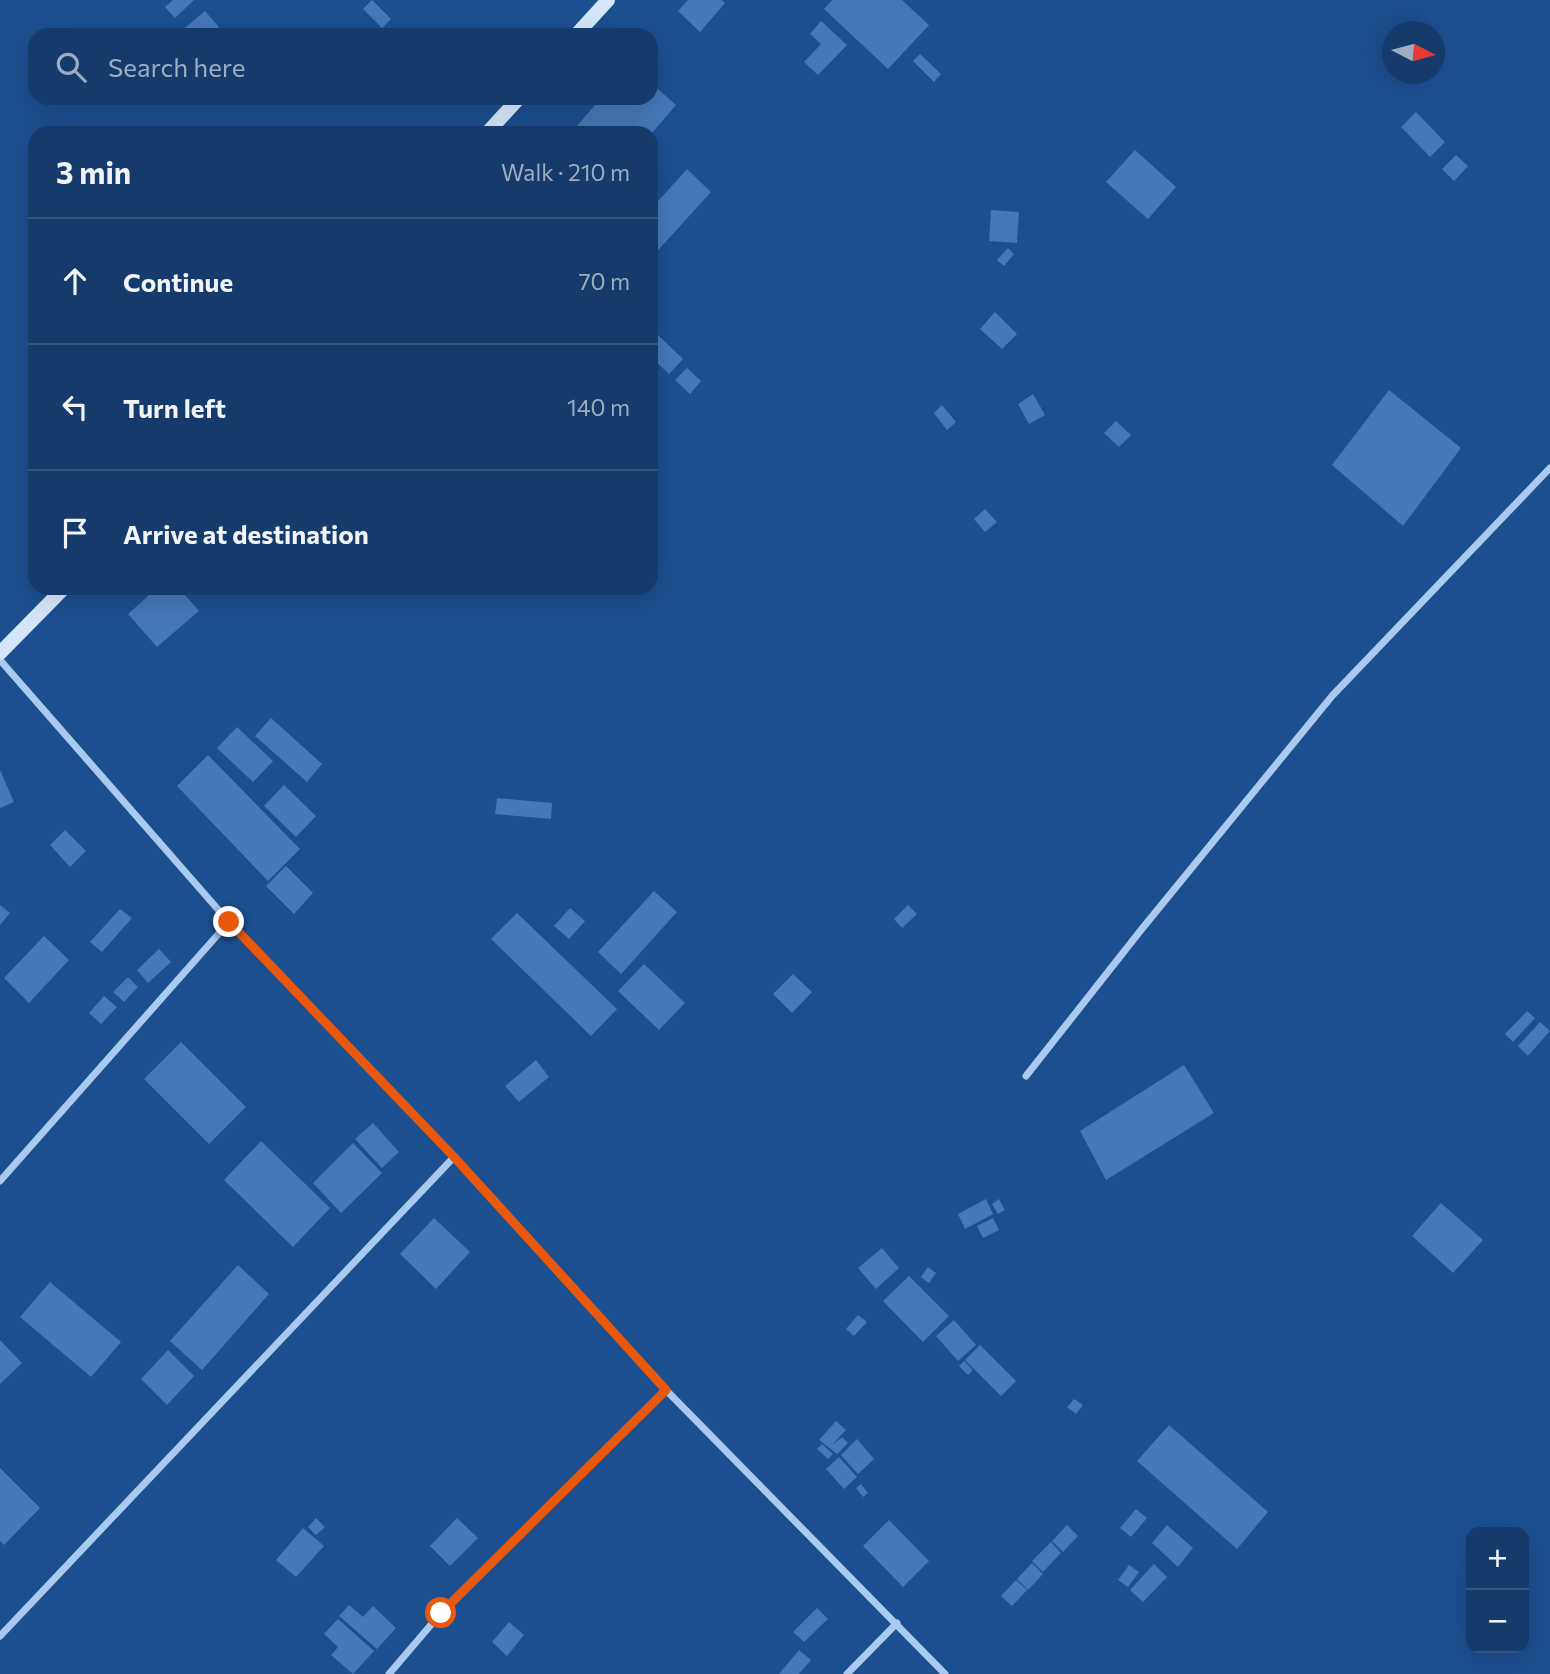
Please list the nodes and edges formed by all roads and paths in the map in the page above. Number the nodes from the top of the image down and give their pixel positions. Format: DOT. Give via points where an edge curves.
graph roads {
  1 [pos="608,0"];
  2 [pos="582,28"];
  3 [pos="513,105"];
  4 [pos="493,126"];
  5 [pos="1550,468"];
  6 [pos="57,595"];
  7 [pos="0,653"];
  8 [pos="0,660"];
  9 [pos="229,922"];
  10 [pos="1026,1076"];
  11 [pos="454,1157"];
  12 [pos="0,1181"];
  13 [pos="666,1390"];
  14 [pos="897,1623"];
  15 [pos="0,1636"];
  16 [pos="389,1674"];
  17 [pos="847,1674"];
  18 [pos="945,1674"];
  1 -- 2 [label="street"];
  3 -- 4 [label="street"];
  5 -- 10 [label="street" via="1332,696"];
  6 -- 7 [label="street"];
  8 -- 9 [label="street"];
  9 -- 11 [label="street"];
  9 -- 12 [label="street"];
  11 -- 13 [label="street"];
  11 -- 15 [label="street"];
  13 -- 14 [label="street"];
  13 -- 16 [label="street" via="441,1613"];
  14 -- 17 [label="street"];
  14 -- 18 [label="street"];
}
